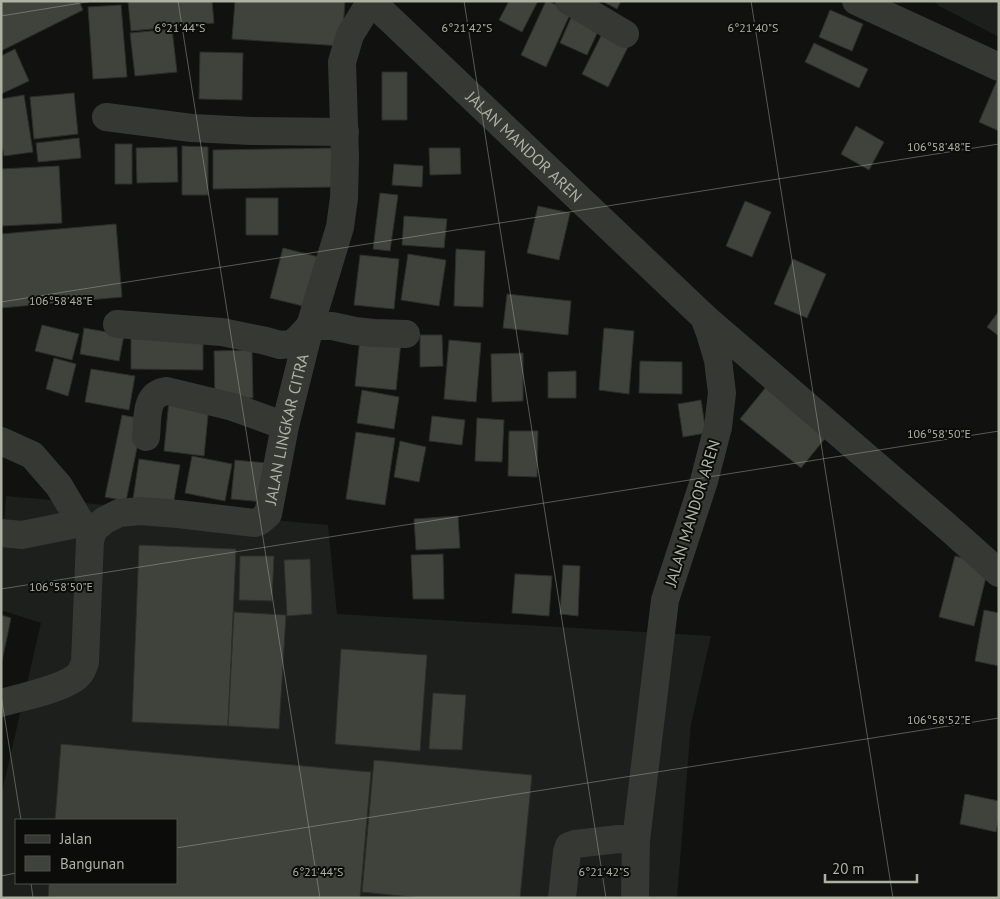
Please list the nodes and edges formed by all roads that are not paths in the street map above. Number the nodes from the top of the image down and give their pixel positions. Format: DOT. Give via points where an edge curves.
graph roads {
  1 [pos="371,1"];
  2 [pos="568,1"];
  3 [pos="856,1"];
  4 [pos="625,34"];
  5 [pos="999,67"];
  6 [pos="106,116"];
  7 [pos="345,132"];
  8 [pos="704,318"];
  9 [pos="117,324"];
  10 [pos="310,326"];
  11 [pos="406,334"];
  12 [pos="284,426"];
  13 [pos="146,437"];
  14 [pos="1,441"];
  15 [pos="87,526"];
  16 [pos="1,533"];
  17 [pos="999,573"];
  18 [pos="1,703"];
  19 [pos="636,840"];
  20 [pos="562,898"];
  21 [pos="635,898"];
  1 -- 7 [label="street, JALAN LINGKAR CITRA" via="350,35 342,62"];
  1 -- 8 [label="street, JALAN MANDOR AREN"];
  2 -- 4 [label="street"];
  3 -- 5 [label="street"];
  6 -- 7 [label="street" via="192,128"];
  7 -- 10 [label="street, JALAN LINGKAR CITRA" via="340,227"];
  8 -- 17 [label="street"];
  8 -- 19 [label="street, JALAN MANDOR AREN" via="718,360 722,393 718,427 665,600"];
  9 -- 10 [label="street" via="222,332 280,345 292,344"];
  10 -- 11 [label="street"];
  10 -- 12 [label="street, JALAN LINGKAR CITRA"];
  12 -- 13 [label="street" via="233,407 168,391 156,394 149,405"];
  12 -- 15 [label="street, JALAN LINGKAR CITRA" via="268,514 260,521 140,512 119,513"];
  14 -- 15 [label="street" via="32,455"];
  15 -- 16 [label="street" via="22,535"];
  15 -- 18 [label="street" via="90,540 85,662 82,670 76,678 61,686"];
  19 -- 20 [label="street" via="619,839 569,846"];
  19 -- 21 [label="street, JALAN MANDOR AREN"];
}
